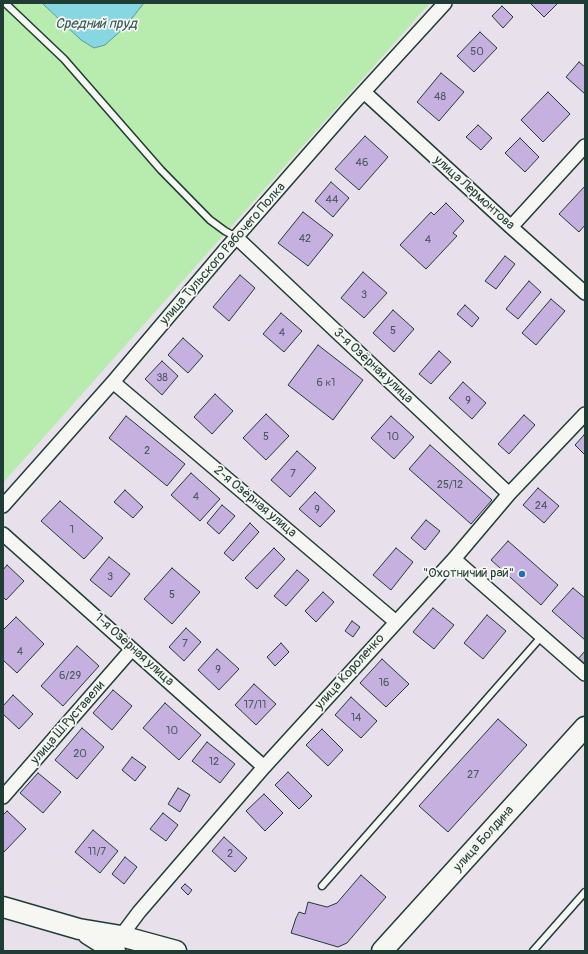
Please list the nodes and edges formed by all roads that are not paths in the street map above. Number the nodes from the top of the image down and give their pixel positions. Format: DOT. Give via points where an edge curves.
graph roads {
  1 [pos="5,3"];
  2 [pos="446,3"];
  3 [pos="364,92"];
  4 [pos="585,146"];
  5 [pos="511,227"];
  6 [pos="236,237"];
  7 [pos="585,293"];
  8 [pos="114,382"];
  9 [pos="585,414"];
  10 [pos="510,494"];
  11 [pos="3,506"];
  12 [pos="3,534"];
  13 [pos="454,560"];
  14 [pos="396,622"];
  15 [pos="542,636"];
  16 [pos="132,649"];
  17 [pos="585,674"];
  18 [pos="585,727"];
  19 [pos="264,767"];
  20 [pos="3,797"];
  21 [pos="322,886"];
  22 [pos="585,892"];
  23 [pos="3,907"];
  24 [pos="118,943"];
  25 [pos="176,951"];
  26 [pos="382,951"];
  27 [pos="533,951"];
  1 -- 6 [label="lane" via="64,59 161,170 210,220"];
  2 -- 3 [label="street, улица Тульского Рабочего Полка"];
  3 -- 5 [label="street, улица Лермонтова"];
  3 -- 6 [label="street, улица Тульского Рабочего Полка"];
  4 -- 5 [label="street"];
  5 -- 7 [label="street, улица Лермонтова"];
  6 -- 8 [label="street, улица Тульского Рабочего Полка"];
  6 -- 10 [label="street, 3-я Озёрная улица"];
  8 -- 11 [label="street, улица Тульского Рабочего Полка"];
  8 -- 14 [label="street, 2-я Озёрная улица"];
  9 -- 10 [label="street, улица Короленко"];
  10 -- 13 [label="street, улица Короленко"];
  12 -- 16 [label="street, 1-я Озёрная улица"];
  13 -- 14 [label="street, улица Короленко"];
  13 -- 15 [label="street"];
  14 -- 19 [label="street, улица Короленко"];
  15 -- 17 [label="street"];
  15 -- 21 [label="lane"];
  16 -- 19 [label="street, 1-я Озёрная улица"];
  16 -- 20 [label="street, улица Ш.Руставели"];
  18 -- 26 [label="main road, улица Болдина"];
  19 -- 24 [label="street, улица Короленко" via="139,912"];
  22 -- 27 [label="lane"];
  23 -- 24 [label="main road"];
  24 -- 25 [label="main road"];
}
